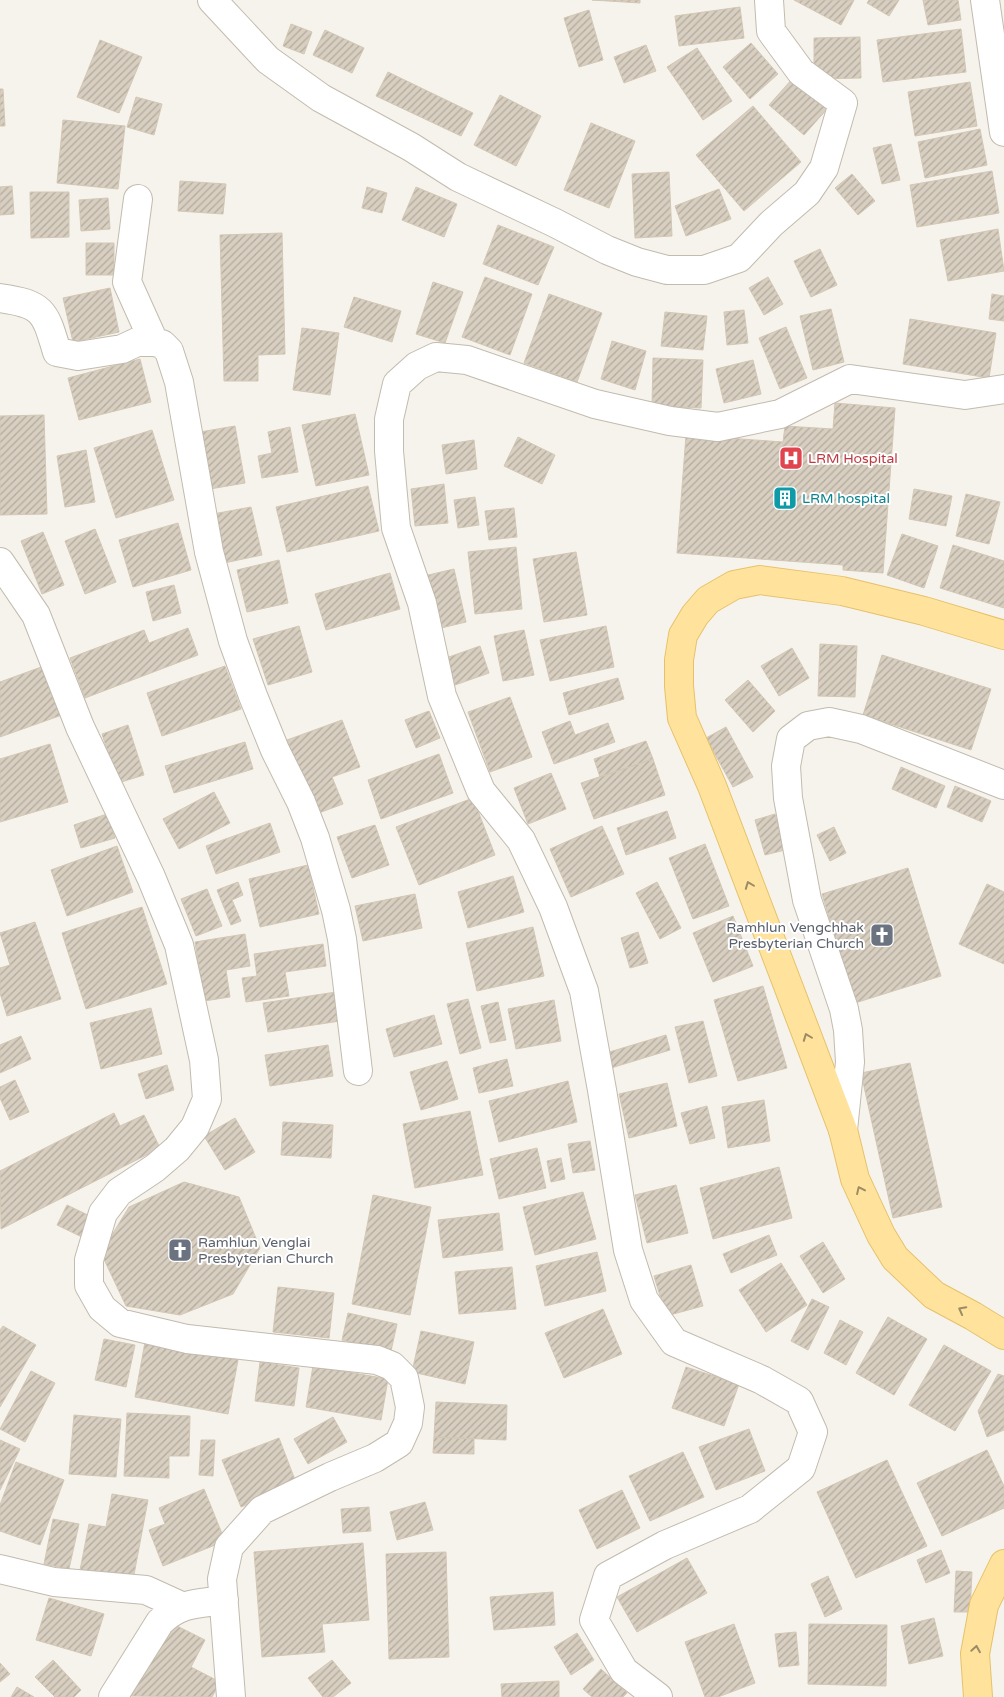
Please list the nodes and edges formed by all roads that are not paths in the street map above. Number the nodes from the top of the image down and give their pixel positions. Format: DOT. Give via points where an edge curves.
graph roads {
  1 [pos="212,0"];
  2 [pos="769,0"];
  3 [pos="985,0"];
  4 [pos="1004,132"];
  5 [pos="138,199"];
  6 [pos="0,298"];
  7 [pos="154,342"];
  8 [pos="1004,389"];
  9 [pos="0,562"];
  10 [pos="1004,635"];
  11 [pos="1004,785"];
  12 [pos="358,1071"];
  13 [pos="842,1130"];
  14 [pos="1004,1335"];
  15 [pos="1004,1564"];
  16 [pos="0,1569"];
  17 [pos="224,1600"];
  18 [pos="181,1606"];
  19 [pos="113,1697"];
  20 [pos="231,1697"];
  21 [pos="658,1697"];
  22 [pos="978,1697"];
  1 -- 2 [label="street" via="268,60 321,98 458,176 607,250 668,270 704,270 739,258 807,193 824,168 842,103 801,72 771,31"];
  3 -- 4 [label="street"];
  5 -- 7 [label="street" via="127,282"];
  6 -- 7 [label="street" via="37,308 48,322 57,352 78,356 122,349 137,342"];
  7 -- 12 [label="street" via="169,351 179,382 208,552 233,641 275,750 304,811 336,910"];
  8 -- 21 [label="street" via="965,395 850,379 780,414 718,427 670,421 595,404 467,360 436,357 417,366 397,384 389,419 396,528 422,602 442,696 481,791 521,840 549,898 584,991 628,1250 644,1300 674,1342 762,1380 799,1400 813,1432 801,1468 750,1509 665,1545 608,1576 594,1620 624,1670"];
  9 -- 17 [label="street" via="36,614 80,727 151,877 179,945 204,1060 207,1099 195,1127 155,1168 119,1192 103,1213 89,1260 89,1285 102,1308 120,1323 187,1339 377,1360 392,1366 404,1378 410,1407 408,1423 399,1442 375,1458 262,1510 229,1547 222,1579"];
  13 -- 10 [label="main road, one-way" via="712,786 682,718 679,660 684,635 694,614 708,600 734,585 760,580 842,590"];
  11 -- 13 [label="street" via="861,728 829,722 808,726 791,739 786,766 788,798 807,900 844,1009 848,1030 850,1062"];
  14 -- 13 [label="main road, one-way" via="934,1295 895,1258 855,1179"];
  22 -- 15 [label="main road, one-way" via="974,1654 984,1605"];
  16 -- 18 [label="street" via="54,1582 146,1590"];
  17 -- 18 [label="street"];
  17 -- 20 [label="street"];
  18 -- 19 [label="street" via="160,1622"];
}
